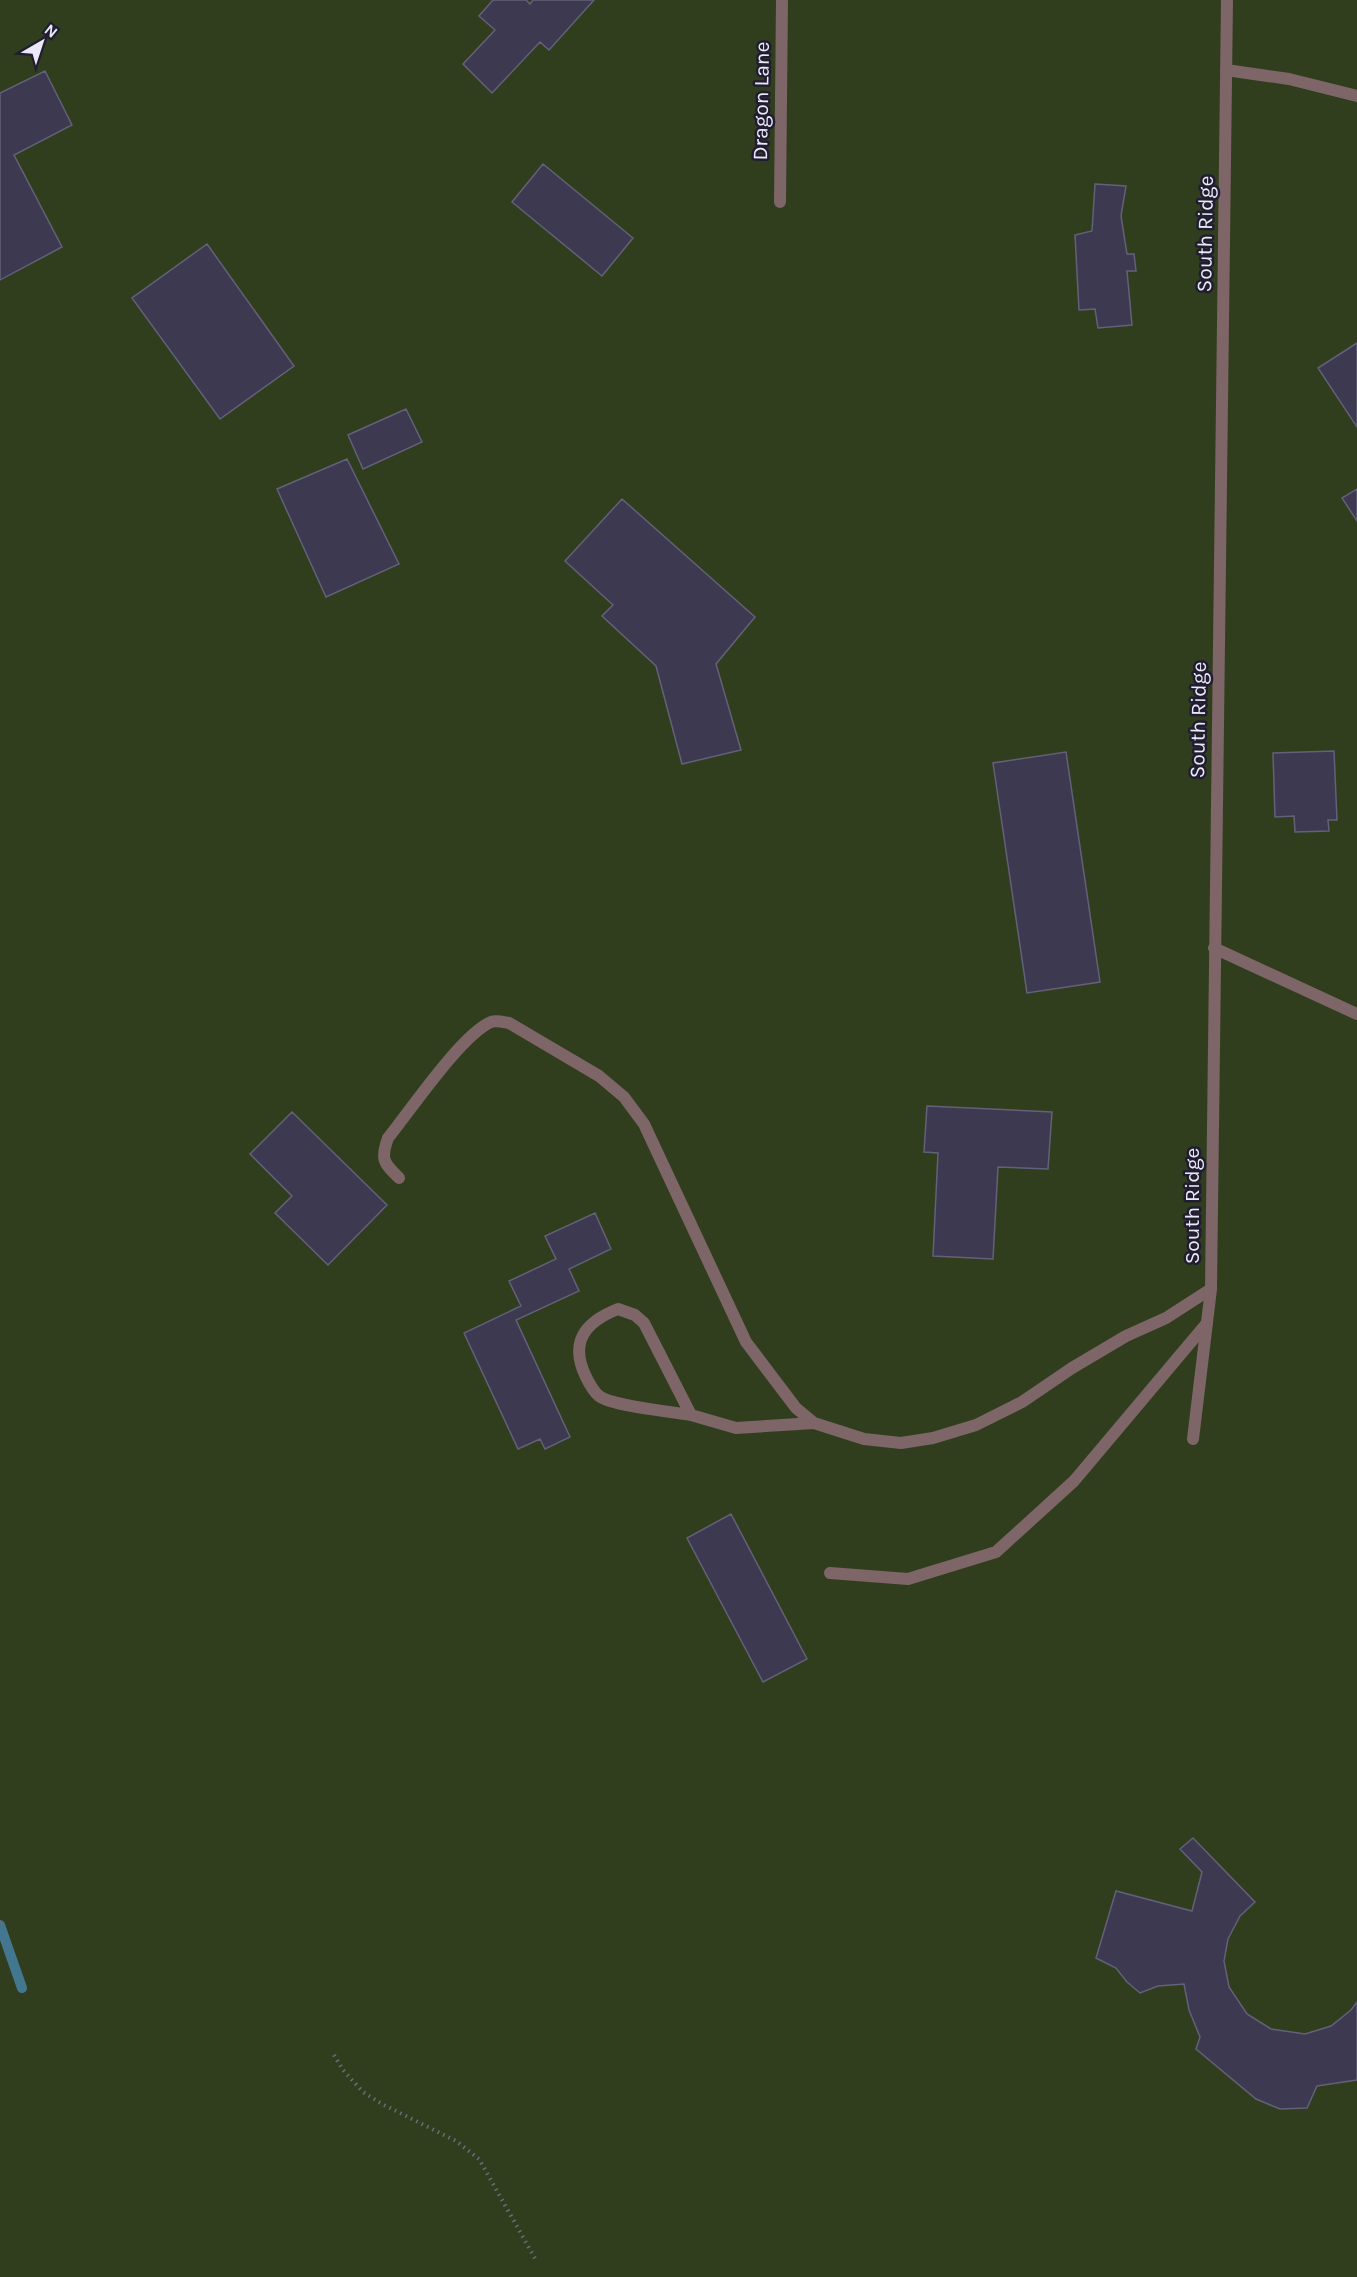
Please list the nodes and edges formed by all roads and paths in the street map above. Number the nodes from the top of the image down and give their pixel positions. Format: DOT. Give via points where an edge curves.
graph roads {
  1 [pos="782,0"];
  2 [pos="1227,0"];
  3 [pos="1226,70"];
  4 [pos="1357,96"];
  5 [pos="780,202"];
  6 [pos="1214,948"];
  7 [pos="1357,1014"];
  8 [pos="399,1179"];
  9 [pos="1211,1289"];
  10 [pos="1207,1323"];
  11 [pos="691,1415"];
  12 [pos="814,1423"];
  13 [pos="1193,1439"];
  14 [pos="830,1573"];
  15 [pos="334,2055"];
  16 [pos="537,2262"];
  1 -- 5 [label="street, Dragon Lane"];
  2 -- 3 [label="street, South Ridge"];
  3 -- 4 [label="street" via="1289,79"];
  3 -- 6 [label="street, South Ridge"];
  6 -- 7 [label="street"];
  6 -- 9 [label="street, South Ridge"];
  8 -- 12 [label="street" via="385,1164 382,1153 388,1138 462,1044 494,1021 509,1023 599,1076 624,1096 644,1124 746,1342 796,1408"];
  9 -- 10 [label="street, South Ridge"];
  9 -- 12 [label="street" via="1166,1318 1126,1336 1022,1402 976,1425 901,1443 864,1439"];
  10 -- 13 [label="street, South Ridge"];
  10 -- 14 [label="street" via="1074,1481 996,1552 908,1579"];
  11 -- 11 [label="street" via="644,1323 635,1315 618,1309 601,1316 587,1329 578,1345 579,1362 599,1396"];
  11 -- 12 [label="street" via="736,1428"];
  15 -- 16 [label="path" via="363,2092 456,2141 479,2159"];
}
